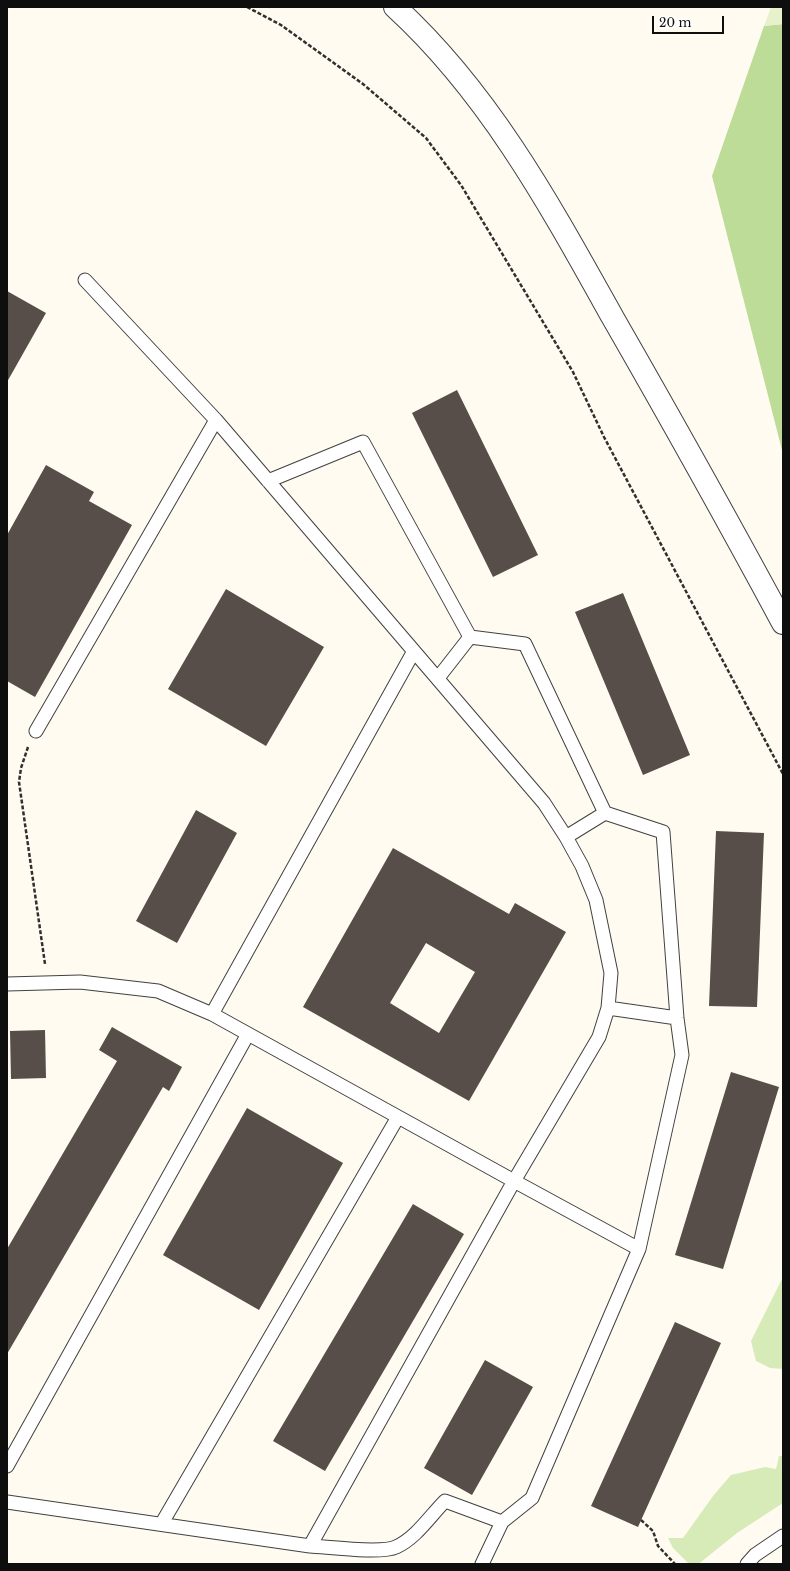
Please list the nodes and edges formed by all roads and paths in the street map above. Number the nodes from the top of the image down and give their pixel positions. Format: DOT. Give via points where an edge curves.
graph roads {
  1 [pos="247,7"];
  2 [pos="395,7"];
  3 [pos="85,280"];
  4 [pos="216,420"];
  5 [pos="268,481"];
  6 [pos="783,623"];
  7 [pos="470,637"];
  8 [pos="414,651"];
  9 [pos="438,678"];
  10 [pos="36,731"];
  11 [pos="783,774"];
  12 [pos="605,813"];
  13 [pos="566,836"];
  14 [pos="48,983"];
  15 [pos="7,984"];
  16 [pos="608,1008"];
  17 [pos="212,1014"];
  18 [pos="677,1018"];
  19 [pos="248,1034"];
  20 [pos="398,1117"];
  21 [pos="514,1181"];
  22 [pos="639,1249"];
  23 [pos="7,1466"];
  24 [pos="7,1502"];
  25 [pos="641,1520"];
  26 [pos="502,1522"];
  27 [pos="162,1523"];
  28 [pos="783,1536"];
  29 [pos="310,1546"];
  30 [pos="482,1564"];
  31 [pos="675,1564"];
  32 [pos="747,1564"];
  1 -- 11 [label="path" via="281,25 363,84 426,138 461,185 573,372 604,436"];
  2 -- 6 [label="street" via="446,59 493,118 547,202"];
  3 -- 4 [label="lane"];
  4 -- 5 [label="lane"];
  4 -- 10 [label="lane"];
  5 -- 7 [label="lane" via="364,442"];
  5 -- 8 [label="lane"];
  7 -- 9 [label="lane"];
  7 -- 12 [label="lane" via="525,644"];
  8 -- 9 [label="lane"];
  8 -- 17 [label="lane"];
  9 -- 13 [label="lane" via="544,804"];
  10 -- 14 [label="path" via="26,752 20,782"];
  12 -- 13 [label="lane"];
  12 -- 18 [label="lane" via="663,832"];
  13 -- 16 [label="lane" via="596,900 611,973"];
  14 -- 15 [label="lane"];
  14 -- 17 [label="lane" via="80,982 158,991"];
  16 -- 18 [label="lane"];
  16 -- 21 [label="lane" via="598,1036"];
  17 -- 19 [label="lane"];
  18 -- 22 [label="lane" via="682,1055"];
  19 -- 20 [label="lane"];
  19 -- 23 [label="lane"];
  20 -- 21 [label="lane"];
  20 -- 27 [label="lane"];
  21 -- 22 [label="lane"];
  21 -- 29 [label="lane"];
  22 -- 26 [label="lane" via="532,1498"];
  24 -- 27 [label="lane"];
  25 -- 31 [label="path" via="653,1531 658,1546"];
  26 -- 29 [label="lane" via="444,1500 414,1534 395,1547 377,1549"];
  26 -- 30 [label="lane"];
  27 -- 29 [label="lane"];
  28 -- 32 [label="lane" via="755,1555"];
}
